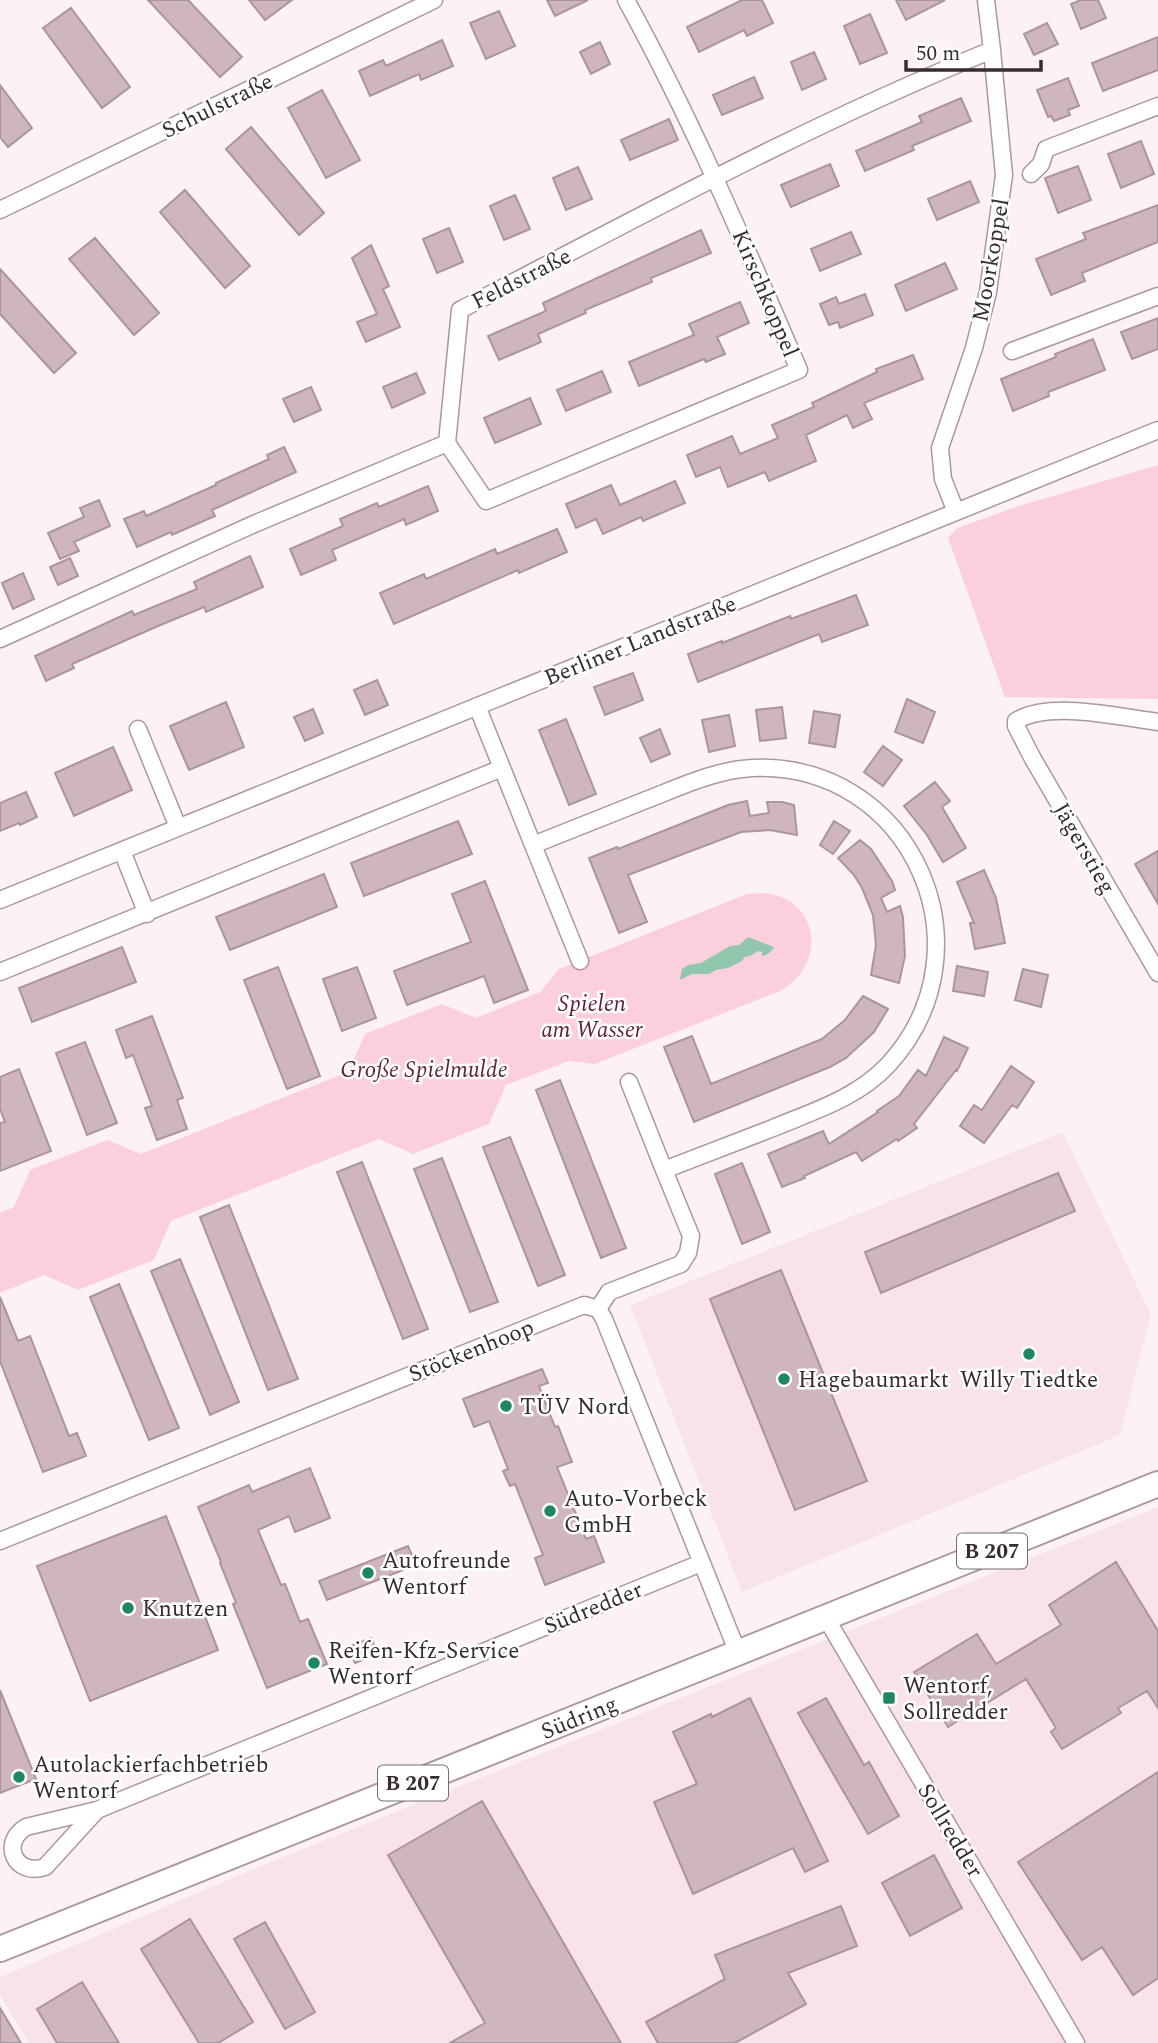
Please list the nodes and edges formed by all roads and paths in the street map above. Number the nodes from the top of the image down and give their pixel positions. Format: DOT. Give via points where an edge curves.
graph roads {
  1 [pos="434,0"];
  2 [pos="626,0"];
  3 [pos="986,0"];
  4 [pos="992,50"];
  5 [pos="1158,106"];
  6 [pos="1031,174"];
  7 [pos="716,177"];
  8 [pos="0,210"];
  9 [pos="1158,296"];
  10 [pos="1012,351"];
  11 [pos="1158,430"];
  12 [pos="447,443"];
  13 [pos="956,512"];
  14 [pos="0,639"];
  15 [pos="477,706"];
  16 [pos="1158,722"];
  17 [pos="138,729"];
  18 [pos="502,768"];
  19 [pos="178,827"];
  20 [pos="533,845"];
  21 [pos="121,851"];
  22 [pos="0,900"];
  23 [pos="147,914"];
  24 [pos="580,961"];
  25 [pos="0,972"];
  26 [pos="1158,973"];
  27 [pos="629,1082"];
  28 [pos="664,1170"];
  29 [pos="598,1309"];
  30 [pos="1158,1484"];
  31 [pos="0,1541"];
  32 [pos="701,1563"];
  33 [pos="826,1618"];
  34 [pos="738,1653"];
  35 [pos="97,1810"];
  36 [pos="0,1949"];
  37 [pos="1076,2043"];
  1 -- 8 [label="street, Schulstraße"];
  2 -- 7 [label="street, Kirschkoppel"];
  3 -- 4 [label="street, Moorkoppel"];
  4 -- 7 [label="street, Feldstraße" via="914,82"];
  4 -- 13 [label="street, Moorkoppel" via="1004,176 988,292 940,448 943,479"];
  5 -- 6 [label="street" via="1046,149"];
  7 -- 12 [label="street, Feldstraße" via="460,310"];
  7 -- 12 [label="street, Kirschkoppel" via="799,370 486,501"];
  9 -- 10 [label="street"];
  11 -- 13 [label="street, Berliner Landstraße"];
  12 -- 14 [label="street"];
  13 -- 15 [label="street, Berliner Landstraße"];
  15 -- 18 [label="street"];
  15 -- 19 [label="street, Berliner Landstraße"];
  16 -- 26 [label="street, Jägerstieg" via="1067,710 1038,712 1016,721 1020,737"];
  17 -- 19 [label="street"];
  18 -- 20 [label="street"];
  18 -- 23 [label="street"];
  19 -- 21 [label="street, Berliner Landstraße"];
  20 -- 24 [label="street"];
  20 -- 28 [label="street" via="714,775 750,769 787,770 839,786 870,806 896,832 924,879 934,914 935,969 918,1021 886,1066 834,1103"];
  21 -- 22 [label="street, Berliner Landstraße"];
  21 -- 23 [label="street"];
  23 -- 25 [label="street"];
  27 -- 28 [label="street"];
  28 -- 29 [label="street" via="691,1236 688,1253 681,1264 609,1292"];
  29 -- 31 [label="street, Stöckenhoop" via="584,1305"];
  29 -- 32 [label="street"];
  30 -- 33 [label="main road, Südring / B 207"];
  32 -- 34 [label="street"];
  32 -- 35 [label="street, Südredder"];
  33 -- 34 [label="main road, Südring / B 207"];
  33 -- 37 [label="street, Sollredder"];
  34 -- 36 [label="main road, Südring / B 207"];
  35 -- 35 [label="street, Südredder" via="23,1829 13,1840 16,1859 26,1868 45,1867"];
}
